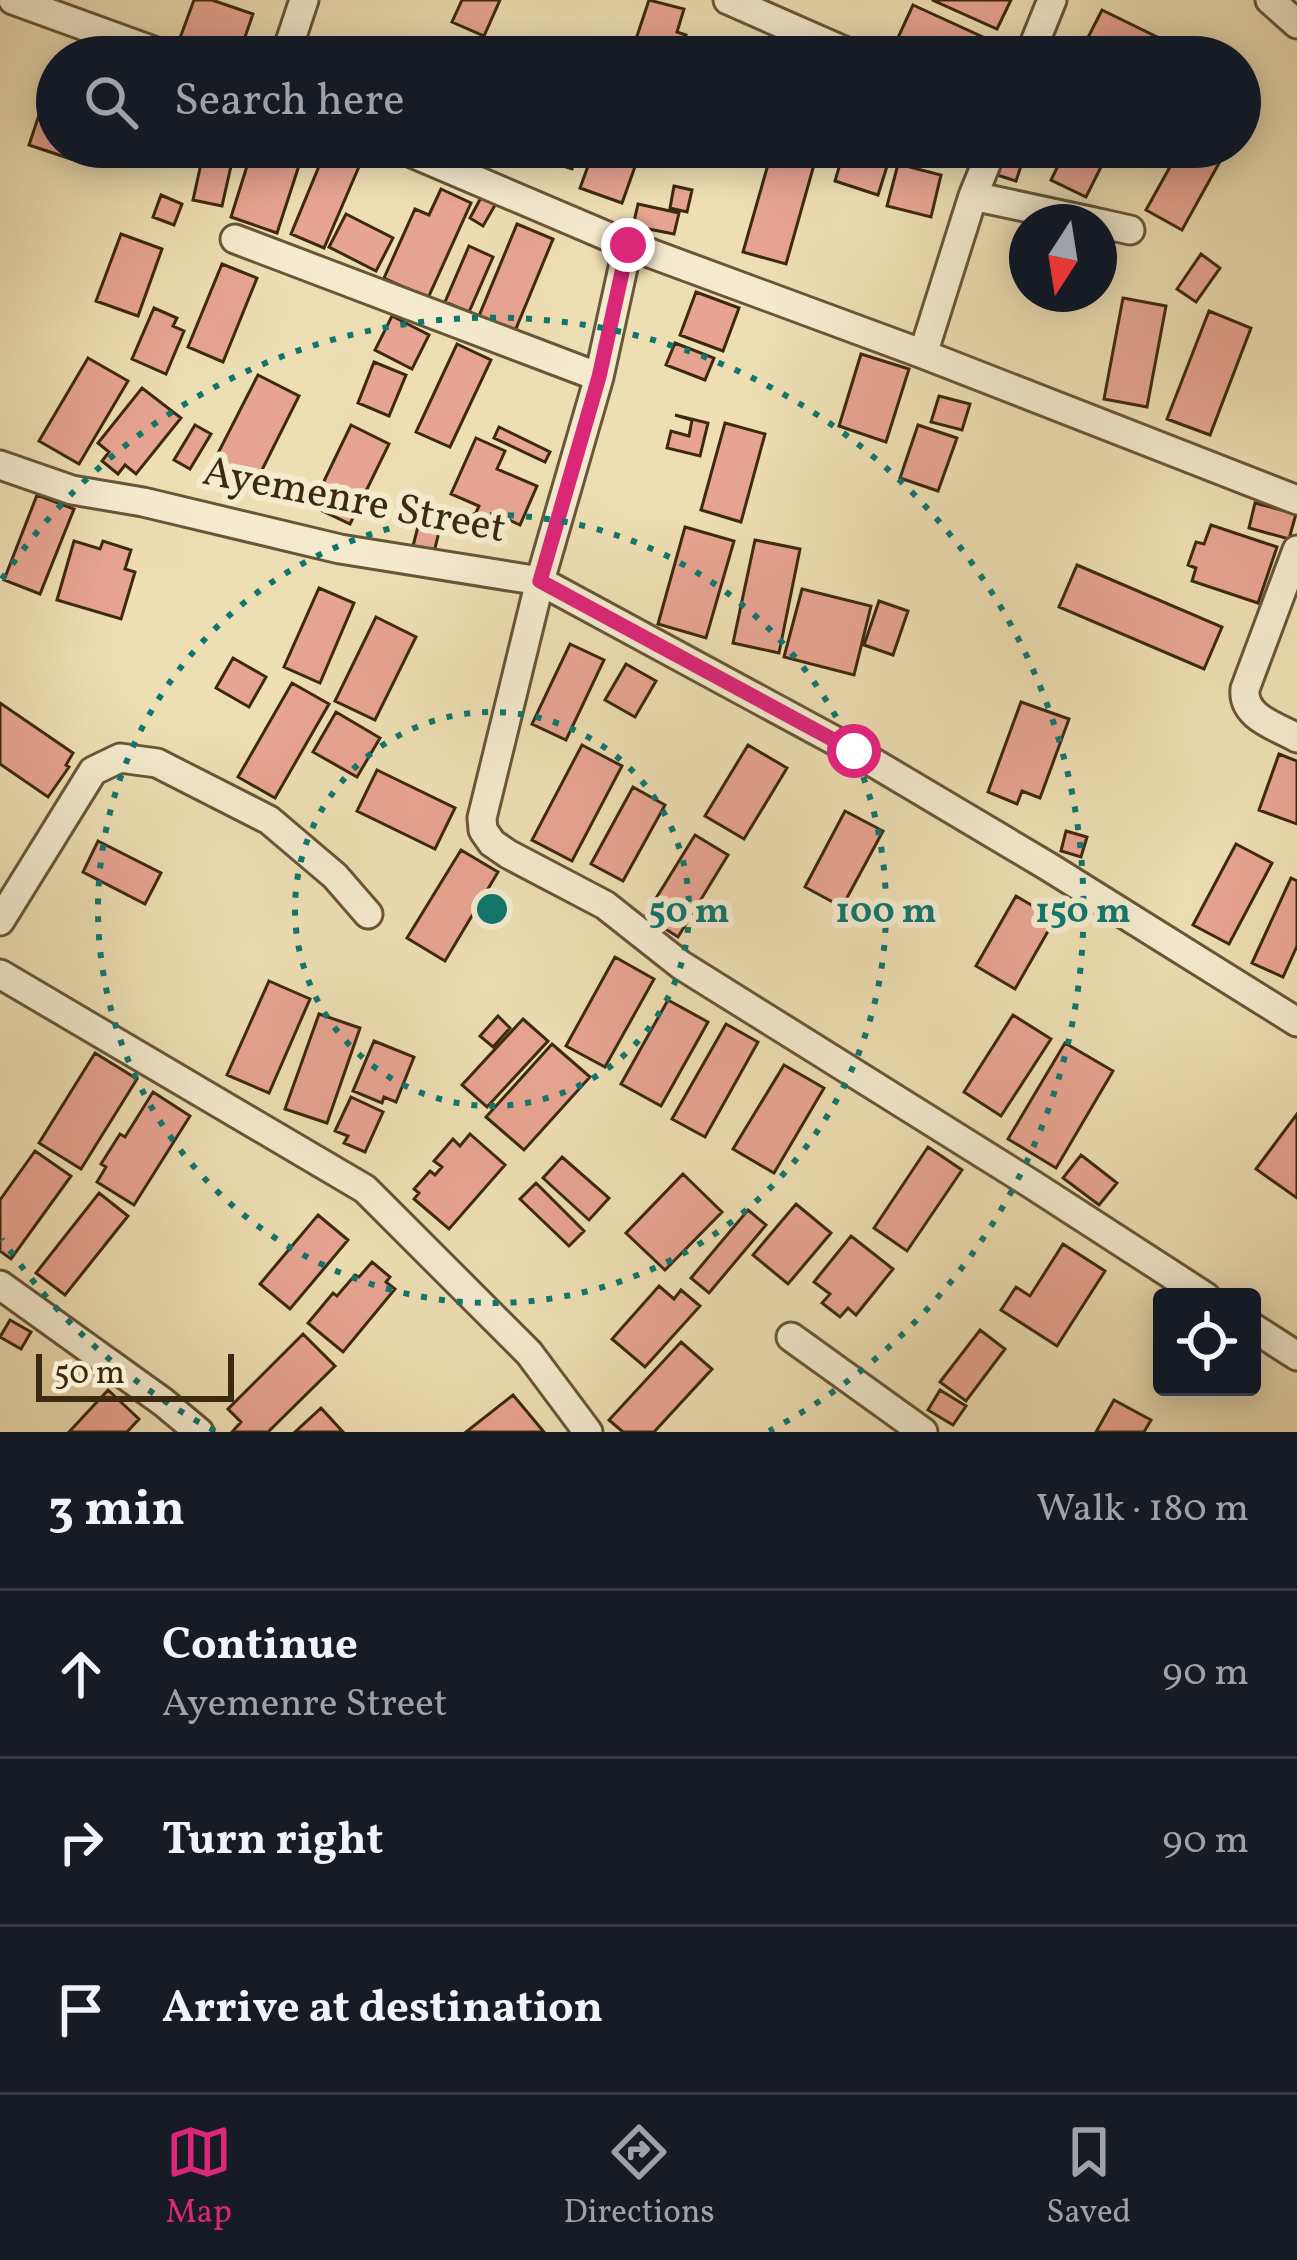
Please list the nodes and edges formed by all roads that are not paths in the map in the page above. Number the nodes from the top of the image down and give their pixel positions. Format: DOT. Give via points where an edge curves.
graph roads {
  1 [pos="304,0"];
  2 [pos="728,0"];
  3 [pos="1052,0"];
  4 [pos="1270,0"];
  5 [pos="25,2"];
  6 [pos="1297,24"];
  7 [pos="115,36"];
  8 [pos="292,36"];
  9 [pos="810,36"];
  10 [pos="1037,36"];
  11 [pos="447,168"];
  12 [pos="984,168"];
  13 [pos="973,196"];
  14 [pos="1009,204"];
  15 [pos="1117,227"];
  16 [pos="1130,230"];
  17 [pos="236,239"];
  18 [pos="628,245"];
  19 [pos="923,354"];
  20 [pos="599,377"];
  21 [pos="0,465"];
  22 [pos="1297,500"];
  23 [pos="1297,550"];
  24 [pos="540,581"];
  25 [pos="1297,738"];
  26 [pos="368,914"];
  27 [pos="0,921"];
  28 [pos="0,974"];
  29 [pos="1297,1022"];
  30 [pos="0,1285"];
  31 [pos="1192,1288"];
  32 [pos="1261,1333"];
  33 [pos="791,1337"];
  34 [pos="1297,1356"];
  35 [pos="199,1432"];
  36 [pos="587,1432"];
  37 [pos="923,1432"];
  1 -- 8 [label="street"];
  2 -- 9 [label="street"];
  3 -- 10 [label="street"];
  4 -- 6 [label="street"];
  5 -- 7 [label="street"];
  11 -- 18 [label="street"];
  12 -- 13 [label="street"];
  13 -- 14 [label="street"];
  13 -- 19 [label="street"];
  15 -- 16 [label="street"];
  17 -- 20 [label="street"];
  18 -- 19 [label="street"];
  18 -- 20 [label="street"];
  19 -- 22 [label="street"];
  20 -- 24 [label="street"];
  21 -- 24 [label="street, Ayemenre Street" via="72,490 340,549"];
  23 -- 25 [label="street" via="1244,702"];
  24 -- 29 [label="street, Ayemenre Street" via="854,751"];
  24 -- 31 [label="street" via="482,818 493,843 604,905 681,965"];
  26 -- 27 [label="street" via="269,820 157,763 120,758 93,771"];
  28 -- 36 [label="street" via="364,1189 530,1354"];
  30 -- 35 [label="street"];
  32 -- 34 [label="street"];
  33 -- 37 [label="street"];
}
